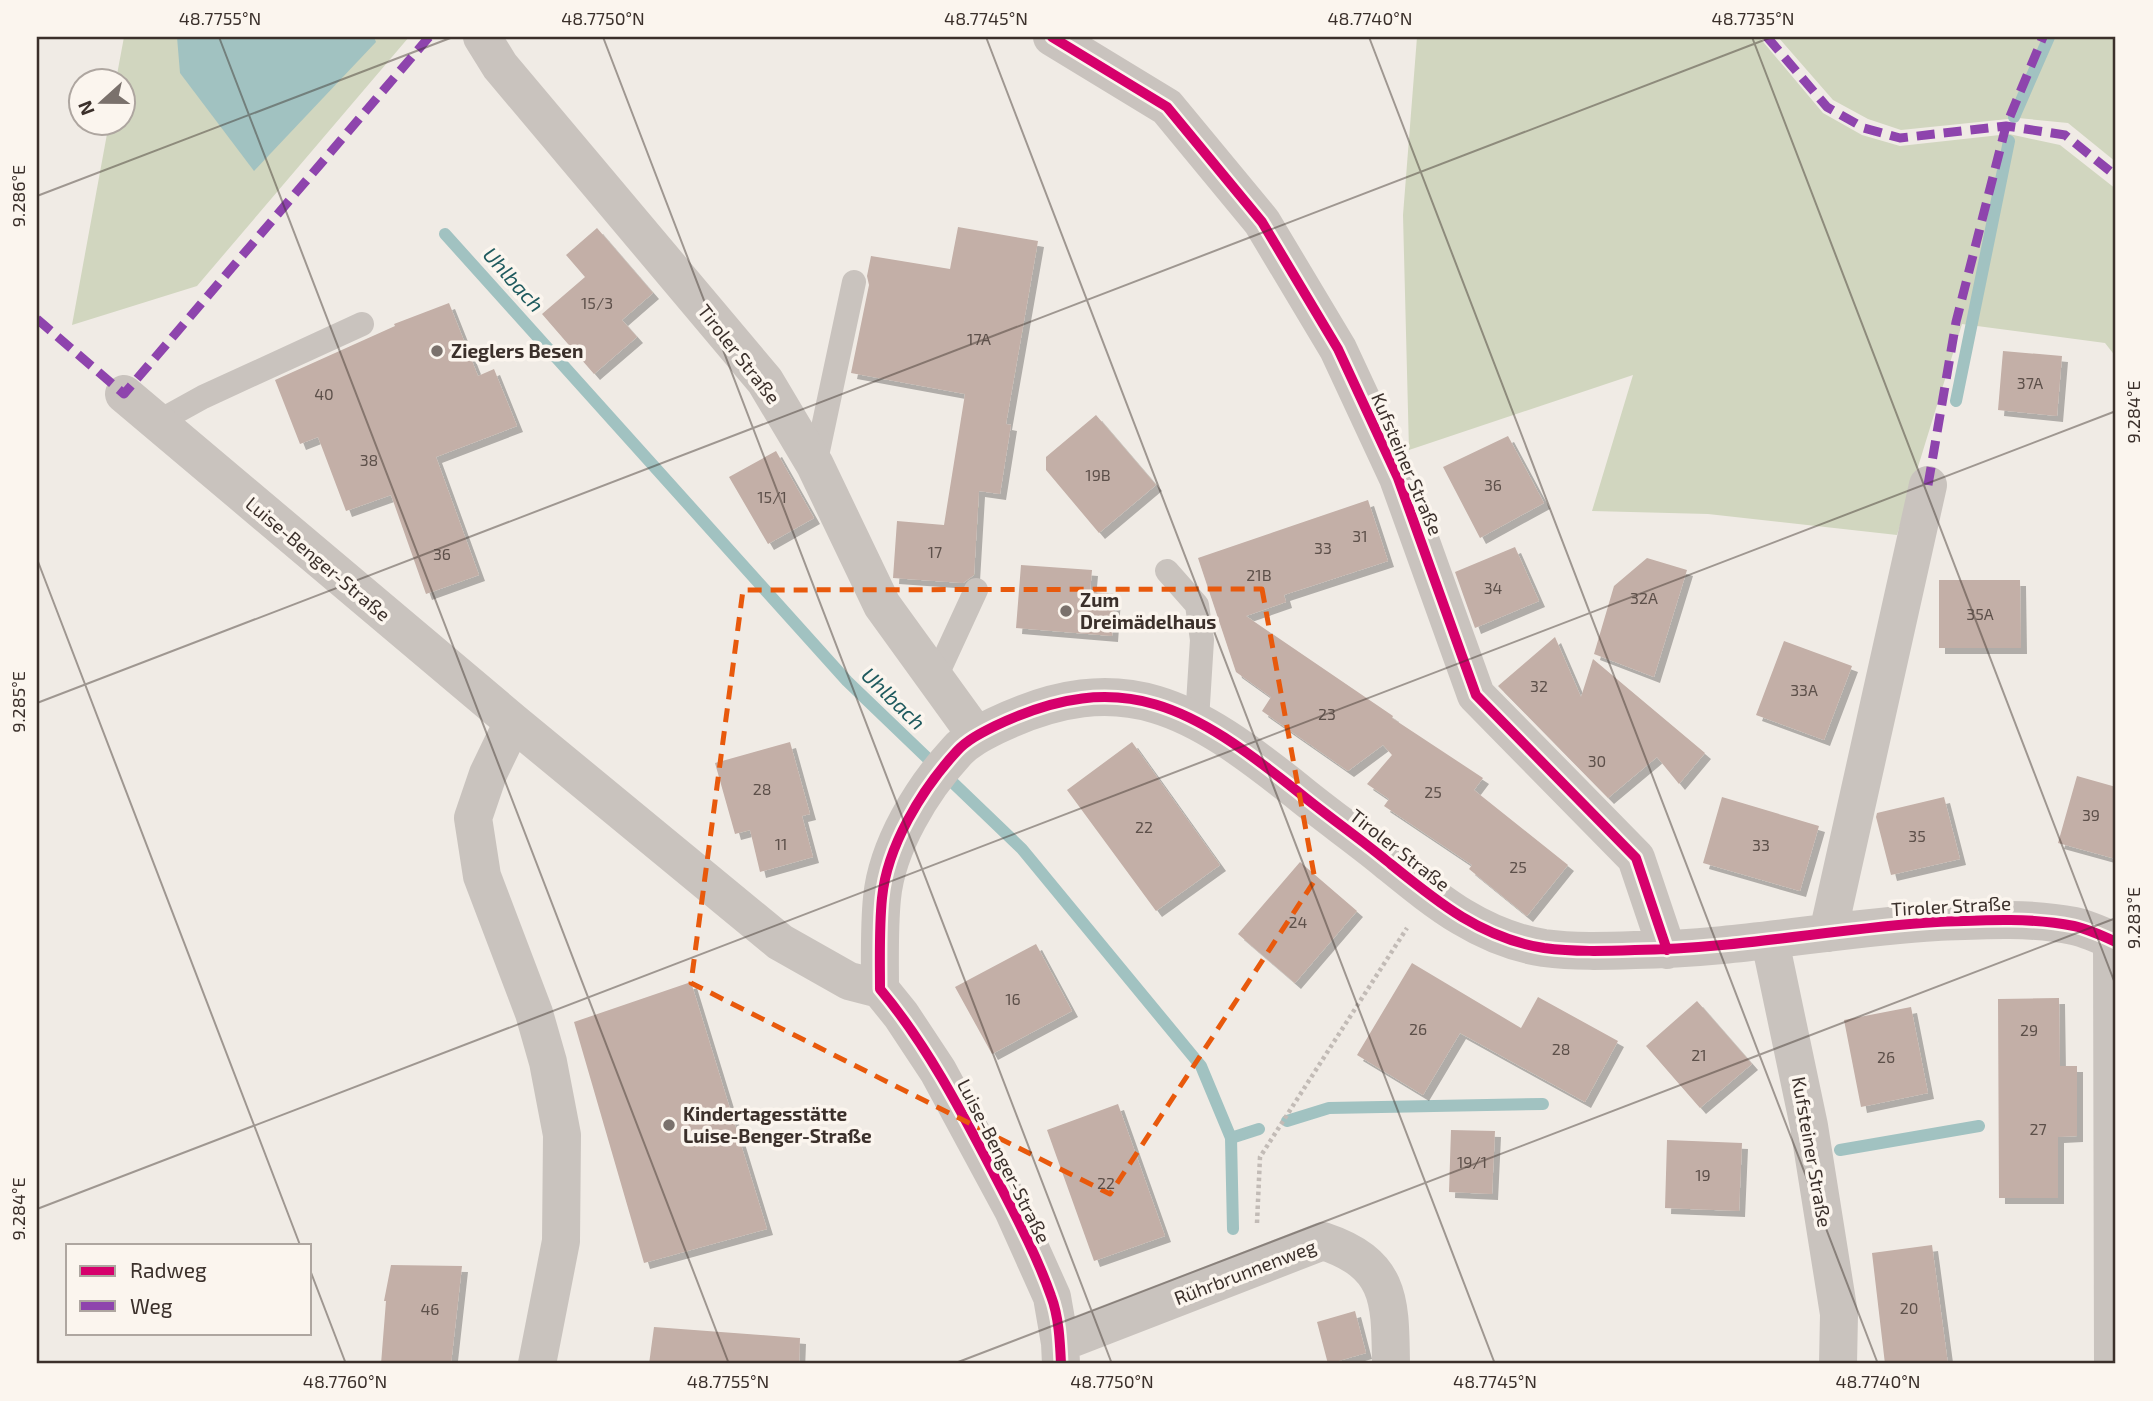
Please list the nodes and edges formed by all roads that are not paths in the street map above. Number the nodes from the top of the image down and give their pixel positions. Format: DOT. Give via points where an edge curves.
graph roads {
  1 [pos="481,37"];
  2 [pos="1052,37"];
  3 [pos="854,282"];
  4 [pos="362,324"];
  5 [pos="124,394"];
  6 [pos="156,424"];
  7 [pos="815,465"];
  8 [pos="1928,485"];
  9 [pos="1167,571"];
  10 [pos="976,590"];
  11 [pos="935,679"];
  12 [pos="1197,720"];
  13 [pos="513,722"];
  14 [pos="967,743"];
  15 [pos="1828,933"];
  16 [pos="1770,941"];
  17 [pos="2114,941"];
  18 [pos="1667,950"];
  19 [pos="880,989"];
  20 [pos="1060,1354"];
  21 [pos="537,1364"];
  22 [pos="1391,1364"];
  23 [pos="1838,1364"];
  24 [pos="2113,1364"];
  1 -- 7 [label="street, Tiroler Straße" via="500,66 765,381"];
  2 -- 18 [label="street, Kufsteiner Straße" via="1167,107 1262,222 1338,349 1398,478 1476,695 1636,858"];
  3 -- 7 [label="lane"];
  4 -- 6 [label="lane" via="203,397"];
  5 -- 6 [label="street, Luise-Benger-Straße"];
  6 -- 13 [label="street, Luise-Benger-Straße"];
  7 -- 11 [label="street, Tiroler Straße" via="882,605"];
  8 -- 15 [label="street"];
  9 -- 12 [label="lane" via="1197,605 1202,640"];
  10 -- 11 [label="lane"];
  11 -- 14 [label="street, Tiroler Straße"];
  12 -- 14 [label="street, Tiroler Straße" via="1170,707 1113,695 1040,708"];
  12 -- 18 [label="street, Tiroler Straße" via="1246,750 1471,923 1511,941 1546,948"];
  13 -- 19 [label="street, Luise-Benger-Straße" via="780,942 849,981"];
  13 -- 21 [label="street" via="473,818 482,876 534,1013 562,1135 561,1241"];
  14 -- 19 [label="street, Tiroler Straße" via="925,794 901,833 889,866 882,896"];
  15 -- 16 [label="street, Tiroler Straße"];
  15 -- 17 [label="street, Tiroler Straße" via="1989,919 2076,926"];
  16 -- 18 [label="street, Tiroler Straße"];
  16 -- 23 [label="street, Kufsteiner Straße" via="1809,1126 1839,1314"];
  17 -- 24 [label="street"];
  19 -- 20 [label="street, Luise-Benger-Straße" via="939,1071 1013,1210 1052,1297"];
  20 -- 22 [label="street, Rührbrunnenweg" via="1323,1241 1364,1261 1380,1280 1390,1309"];
}
